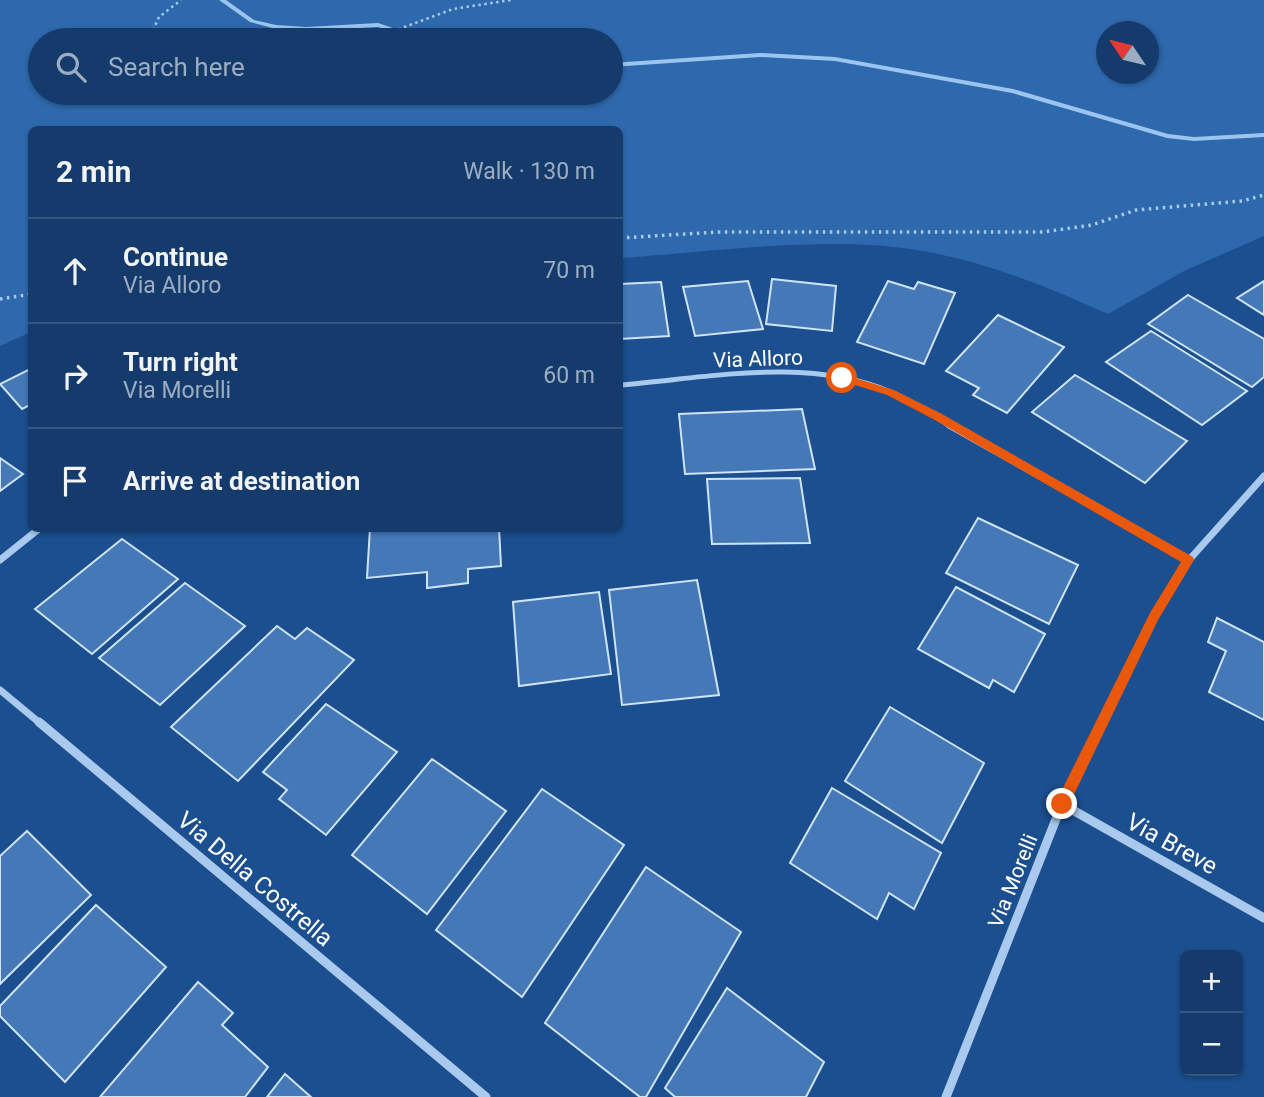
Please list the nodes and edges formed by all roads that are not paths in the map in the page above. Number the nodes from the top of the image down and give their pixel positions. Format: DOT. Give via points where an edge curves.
graph roads {
  1 [pos="623,386"];
  2 [pos="1264,475"];
  3 [pos="35,532"];
  4 [pos="0,560"];
  5 [pos="1189,560"];
  6 [pos="0,690"];
  7 [pos="1062,804"];
  8 [pos="1264,918"];
  9 [pos="486,1097"];
  10 [pos="946,1097"];
  1 -- 5 [label="street, Via Alloro" via="794,371 891,392"];
  2 -- 5 [label="street, Via Morelli"];
  3 -- 4 [label="street"];
  5 -- 7 [label="street, Via Morelli" via="1154,616"];
  6 -- 9 [label="street, Via Della Costrella"];
  7 -- 8 [label="street, Via Breve"];
  7 -- 10 [label="street, Via Morelli"];
}
